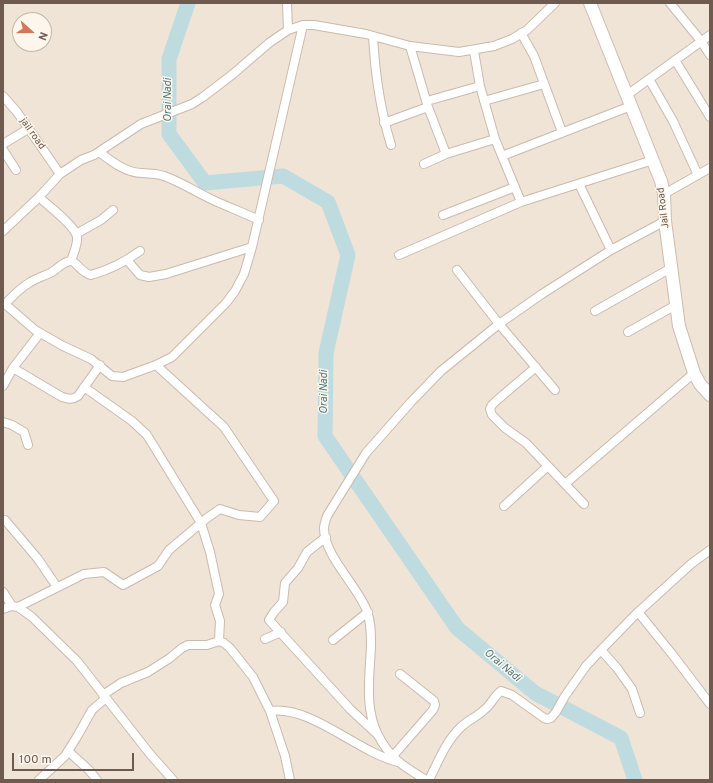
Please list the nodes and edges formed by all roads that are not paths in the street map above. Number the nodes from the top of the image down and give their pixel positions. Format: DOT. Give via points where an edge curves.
graph roads {
  1 [pos="287,3"];
  2 [pos="555,3"];
  3 [pos="590,3"];
  4 [pos="670,3"];
  5 [pos="303,25"];
  6 [pos="288,30"];
  7 [pos="521,33"];
  8 [pos="710,35"];
  9 [pos="373,36"];
  10 [pos="701,41"];
  11 [pos="410,46"];
  12 [pos="474,51"];
  13 [pos="710,55"];
  14 [pos="675,60"];
  15 [pos="649,79"];
  16 [pos="544,84"];
  17 [pos="480,86"];
  18 [pos="3,96"];
  19 [pos="484,101"];
  20 [pos="629,101"];
  21 [pos="428,104"];
  22 [pos="710,117"];
  23 [pos="384,123"];
  24 [pos="28,129"];
  25 [pos="562,132"];
  26 [pos="495,139"];
  27 [pos="3,144"];
  28 [pos="391,145"];
  29 [pos="3,150"];
  30 [pos="99,152"];
  31 [pos="446,154"];
  32 [pos="502,156"];
  33 [pos="653,160"];
  34 [pos="424,164"];
  35 [pos="710,168"];
  36 [pos="16,170"];
  37 [pos="60,174"];
  38 [pos="698,175"];
  39 [pos="579,184"];
  40 [pos="515,188"];
  41 [pos="664,194"];
  42 [pos="39,197"];
  43 [pos="521,202"];
  44 [pos="113,210"];
  45 [pos="443,215"];
  46 [pos="259,220"];
  47 [pos="665,221"];
  48 [pos="3,231"];
  49 [pos="76,234"];
  50 [pos="252,247"];
  51 [pos="610,250"];
  52 [pos="140,251"];
  53 [pos="399,255"];
  54 [pos="127,260"];
  55 [pos="71,261"];
  56 [pos="671,268"];
  57 [pos="457,270"];
  58 [pos="4,304"];
  59 [pos="676,304"];
  60 [pos="595,311"];
  61 [pos="499,324"];
  62 [pos="40,332"];
  63 [pos="628,332"];
  64 [pos="100,364"];
  65 [pos="156,366"];
  66 [pos="536,367"];
  67 [pos="13,368"];
  68 [pos="694,373"];
  69 [pos="3,386"];
  70 [pos="84,387"];
  71 [pos="555,390"];
  72 [pos="710,395"];
  73 [pos="3,422"];
  74 [pos="28,444"];
  75 [pos="548,466"];
  76 [pos="565,484"];
  77 [pos="584,504"];
  78 [pos="504,506"];
  79 [pos="5,520"];
  80 [pos="201,523"];
  81 [pos="326,537"];
  82 [pos="710,550"];
  83 [pos="56,587"];
  84 [pos="3,592"];
  85 [pos="15,606"];
  86 [pos="3,610"];
  87 [pos="368,612"];
  88 [pos="638,612"];
  89 [pos="281,632"];
  90 [pos="265,639"];
  91 [pos="333,640"];
  92 [pos="219,641"];
  93 [pos="601,650"];
  94 [pos="400,674"];
  95 [pos="105,696"];
  96 [pos="709,699"];
  97 [pos="270,711"];
  98 [pos="640,713"];
  99 [pos="377,734"];
  100 [pos="68,751"];
  101 [pos="395,759"];
  102 [pos="423,779"];
  103 [pos="39,780"];
  104 [pos="97,780"];
  105 [pos="174,780"];
  106 [pos="290,780"];
  1 -- 6 [label="street"];
  2 -- 7 [label="street"];
  3 -- 20 [label="street, Jail Road"];
  4 -- 10 [label="street"];
  5 -- 6 [label="street"];
  5 -- 9 [label="street"];
  5 -- 46 [label="street"];
  6 -- 30 [label="street" via="268,43 203,98 141,124"];
  7 -- 12 [label="street" via="494,46"];
  7 -- 16 [label="street" via="534,56"];
  8 -- 10 [label="street"];
  9 -- 11 [label="street"];
  9 -- 23 [label="street" via="375,70"];
  10 -- 13 [label="street"];
  10 -- 14 [label="street"];
  11 -- 12 [label="street" via="459,52"];
  11 -- 21 [label="street"];
  12 -- 17 [label="street"];
  14 -- 15 [label="street"];
  14 -- 22 [label="street"];
  15 -- 20 [label="street"];
  15 -- 38 [label="street" via="673,121"];
  16 -- 19 [label="street"];
  16 -- 25 [label="street"];
  17 -- 19 [label="street"];
  17 -- 21 [label="street"];
  18 -- 24 [label="street, jail road"];
  19 -- 26 [label="street"];
  20 -- 25 [label="street"];
  20 -- 33 [label="street, Jail Road"];
  21 -- 23 [label="street"];
  21 -- 31 [label="street"];
  23 -- 28 [label="street"];
  24 -- 27 [label="street"];
  24 -- 37 [label="street, jail road"];
  25 -- 32 [label="street"];
  26 -- 31 [label="street"];
  26 -- 32 [label="street"];
  29 -- 36 [label="street"];
  30 -- 37 [label="street"];
  30 -- 46 [label="street" via="112,162 133,172 164,176"];
  31 -- 34 [label="street"];
  32 -- 40 [label="street"];
  33 -- 39 [label="street"];
  33 -- 41 [label="street, Jail Road"];
  35 -- 38 [label="street"];
  37 -- 42 [label="street"];
  38 -- 41 [label="street"];
  39 -- 43 [label="street"];
  39 -- 51 [label="street"];
  40 -- 43 [label="street"];
  40 -- 45 [label="street"];
  41 -- 47 [label="street, Jail Road"];
  42 -- 48 [label="street"];
  42 -- 49 [label="street" via="72,227"];
  43 -- 53 [label="street"];
  44 -- 49 [label="street"];
  46 -- 50 [label="street"];
  47 -- 51 [label="street"];
  47 -- 56 [label="street, Jail Road"];
  49 -- 55 [label="street" via="76,246"];
  50 -- 54 [label="street" via="149,277 140,275"];
  50 -- 65 [label="street" via="244,274 226,303 172,356"];
  51 -- 61 [label="street"];
  52 -- 54 [label="street"];
  54 -- 55 [label="street" via="91,275"];
  55 -- 58 [label="street" via="29,282"];
  56 -- 59 [label="street, Jail Road"];
  56 -- 60 [label="street"];
  57 -- 61 [label="street"];
  58 -- 62 [label="street"];
  59 -- 63 [label="street"];
  59 -- 68 [label="street, Jail Road" via="679,326"];
  61 -- 66 [label="street"];
  61 -- 81 [label="street" via="442,371 366,453 327,516 324,527"];
  62 -- 64 [label="street"];
  62 -- 67 [label="street"];
  64 -- 65 [label="street" via="106,372 117,377"];
  64 -- 70 [label="street"];
  65 -- 80 [label="street" via="224,427 274,501 260,517 239,515 220,509"];
  66 -- 71 [label="street"];
  66 -- 75 [label="street" via="492,404 490,409 492,415 505,428"];
  67 -- 69 [label="street"];
  67 -- 70 [label="street" via="69,399 78,396"];
  68 -- 72 [label="street, Jail Road"];
  68 -- 76 [label="street"];
  70 -- 80 [label="street" via="132,420 147,435"];
  73 -- 74 [label="street" via="24,432"];
  75 -- 76 [label="street"];
  75 -- 78 [label="street"];
  76 -- 77 [label="street"];
  79 -- 83 [label="street" via="38,559"];
  80 -- 83 [label="street" via="169,550 158,566 123,585 104,572 84,574"];
  80 -- 92 [label="street" via="219,594 215,605 220,621"];
  81 -- 87 [label="street" via="339,566"];
  81 -- 89 [label="street" via="307,552 285,583 283,602 269,620"];
  82 -- 88 [label="street"];
  83 -- 85 [label="street"];
  84 -- 85 [label="street"];
  85 -- 86 [label="street"];
  85 -- 95 [label="street" via="32,617 77,661"];
  87 -- 91 [label="street"];
  87 -- 99 [label="street" via="371,628 370,700"];
  88 -- 93 [label="street"];
  88 -- 96 [label="street"];
  89 -- 90 [label="street"];
  89 -- 99 [label="street" via="350,709"];
  92 -- 95 [label="street" via="188,645 148,672 121,683"];
  92 -- 97 [label="street" via="230,648 253,677"];
  93 -- 98 [label="street" via="632,689"];
  93 -- 102 [label="street" via="586,666 551,718 544,718 512,695 501,692 496,694 484,710 453,736"];
  94 -- 101 [label="street" via="435,705"];
  95 -- 100 [label="street" via="92,710"];
  95 -- 105 [label="street" via="150,754"];
  97 -- 101 [label="street" via="301,714 379,756"];
  97 -- 106 [label="street" via="286,756"];
  99 -- 101 [label="street"];
  100 -- 103 [label="street"];
  100 -- 104 [label="street"];
  101 -- 102 [label="street"];
}
